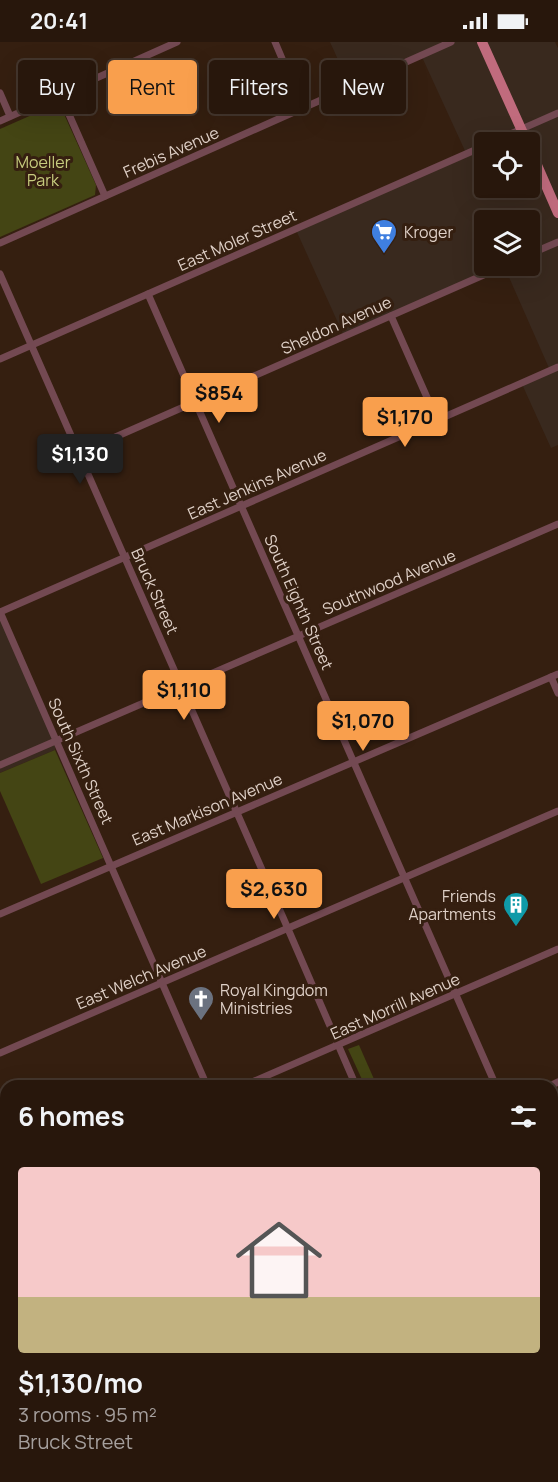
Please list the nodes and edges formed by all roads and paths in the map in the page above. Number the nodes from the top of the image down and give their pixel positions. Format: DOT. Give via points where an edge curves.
graph roads {
  1 [pos="177,42"];
  2 [pos="275,42"];
  3 [pos="451,42"];
  4 [pos="482,42"];
  5 [pos="283,60"];
  6 [pos="96,78"];
  7 [pos="0,93"];
  8 [pos="309,105"];
  9 [pos="18,112"];
  10 [pos="558,113"];
  11 [pos="69,114"];
  12 [pos="290,114"];
  13 [pos="10,116"];
  14 [pos="0,121"];
  15 [pos="521,129"];
  16 [pos="514,132"];
  17 [pos="522,132"];
  18 [pos="474,150"];
  19 [pos="540,172"];
  20 [pos="105,196"];
  21 [pos="558,213"];
  22 [pos="558,242"];
  23 [pos="0,243"];
  24 [pos="540,250"];
  25 [pos="0,274"];
  26 [pos="481,276"];
  27 [pos="148,294"];
  28 [pos="391,316"];
  29 [pos="32,345"];
  30 [pos="0,359"];
  31 [pos="558,367"];
  32 [pos="195,402"];
  33 [pos="437,420"];
  34 [pos="79,453"];
  35 [pos="241,506"];
  36 [pos="558,524"];
  37 [pos="125,557"];
  38 [pos="0,612"];
  39 [pos="299,636"];
  40 [pos="555,675"];
  41 [pos="182,686"];
  42 [pos="558,693"];
  43 [pos="57,740"];
  44 [pos="353,761"];
  45 [pos="0,765"];
  46 [pos="237,811"];
  47 [pos="558,811"];
  48 [pos="112,865"];
  49 [pos="405,878"];
  50 [pos="0,914"];
  51 [pos="288,928"];
  52 [pos="558,949"];
  53 [pos="162,982"];
  54 [pos="456,994"];
  55 [pos="338,1045"];
  56 [pos="0,1053"];
  57 [pos="204,1080"];
  58 [pos="257,1080"];
  59 [pos="353,1080"];
  60 [pos="493,1080"];
  1 -- 6 [label="street"];
  2 -- 5 [label="street"];
  3 -- 8 [label="street, Frebis Avenue"];
  4 -- 15 [label="main road"];
  7 -- 13 [label="street"];
  9 -- 13 [label="street"];
  10 -- 15 [label="street"];
  11 -- 20 [label="street"];
  12 -- 20 [label="street, Frebis Avenue"];
  13 -- 14 [label="street"];
  15 -- 16 [label="street"];
  15 -- 17 [label="main road"];
  18 -- 27 [label="street, East Moler Street"];
  19 -- 21 [label="main road"];
  20 -- 23 [label="street, Frebis Avenue"];
  22 -- 24 [label="street"];
  25 -- 29 [label="street, Bruck Street"];
  26 -- 28 [label="street, Sheldon Avenue"];
  27 -- 29 [label="street, East Moler Street"];
  27 -- 32 [label="street, South Eighth Street"];
  28 -- 32 [label="street, Sheldon Avenue"];
  28 -- 33 [label="street"];
  29 -- 30 [label="street, East Moler Street"];
  29 -- 34 [label="street, Bruck Street"];
  31 -- 33 [label="street, East Jenkins Avenue"];
  32 -- 34 [label="street, Sheldon Avenue"];
  32 -- 35 [label="street, South Eighth Street"];
  33 -- 35 [label="street, East Jenkins Avenue"];
  34 -- 37 [label="street, Bruck Street"];
  35 -- 37 [label="street, East Jenkins Avenue"];
  35 -- 39 [label="street, South Eighth Street"];
  36 -- 39 [label="street, Southwood Avenue"];
  37 -- 38 [label="street, East Jenkins Avenue"];
  37 -- 41 [label="street, Bruck Street"];
  38 -- 43 [label="street, South Sixth Street"];
  39 -- 41 [label="street, Southwood Avenue"];
  39 -- 44 [label="street, South Eighth Street"];
  40 -- 42 [label="street"];
  40 -- 44 [label="street, East Markison Avenue"];
  41 -- 43 [label="street, Southwood Avenue"];
  41 -- 46 [label="street, Bruck Street"];
  43 -- 45 [label="street, Southwood Avenue"];
  43 -- 48 [label="street, South Sixth Street"];
  44 -- 46 [label="street, East Markison Avenue"];
  44 -- 49 [label="street, South Eighth Street"];
  46 -- 48 [label="street, East Markison Avenue"];
  46 -- 51 [label="street, Bruck Street"];
  47 -- 49 [label="street, East Welch Avenue"];
  48 -- 50 [label="street, East Markison Avenue"];
  48 -- 53 [label="street, South Sixth Street"];
  49 -- 51 [label="street, East Welch Avenue"];
  49 -- 54 [label="street, South Eighth Street"];
  51 -- 53 [label="street, East Welch Avenue"];
  51 -- 55 [label="street, Bruck Street"];
  52 -- 54 [label="street, East Morrill Avenue"];
  53 -- 56 [label="street, East Welch Avenue"];
  53 -- 57 [label="street, South Sixth Street"];
  54 -- 55 [label="street, East Morrill Avenue"];
  54 -- 60 [label="street, South Eighth Street"];
  55 -- 58 [label="street, East Morrill Avenue"];
  55 -- 59 [label="street, Bruck Street"];
}
